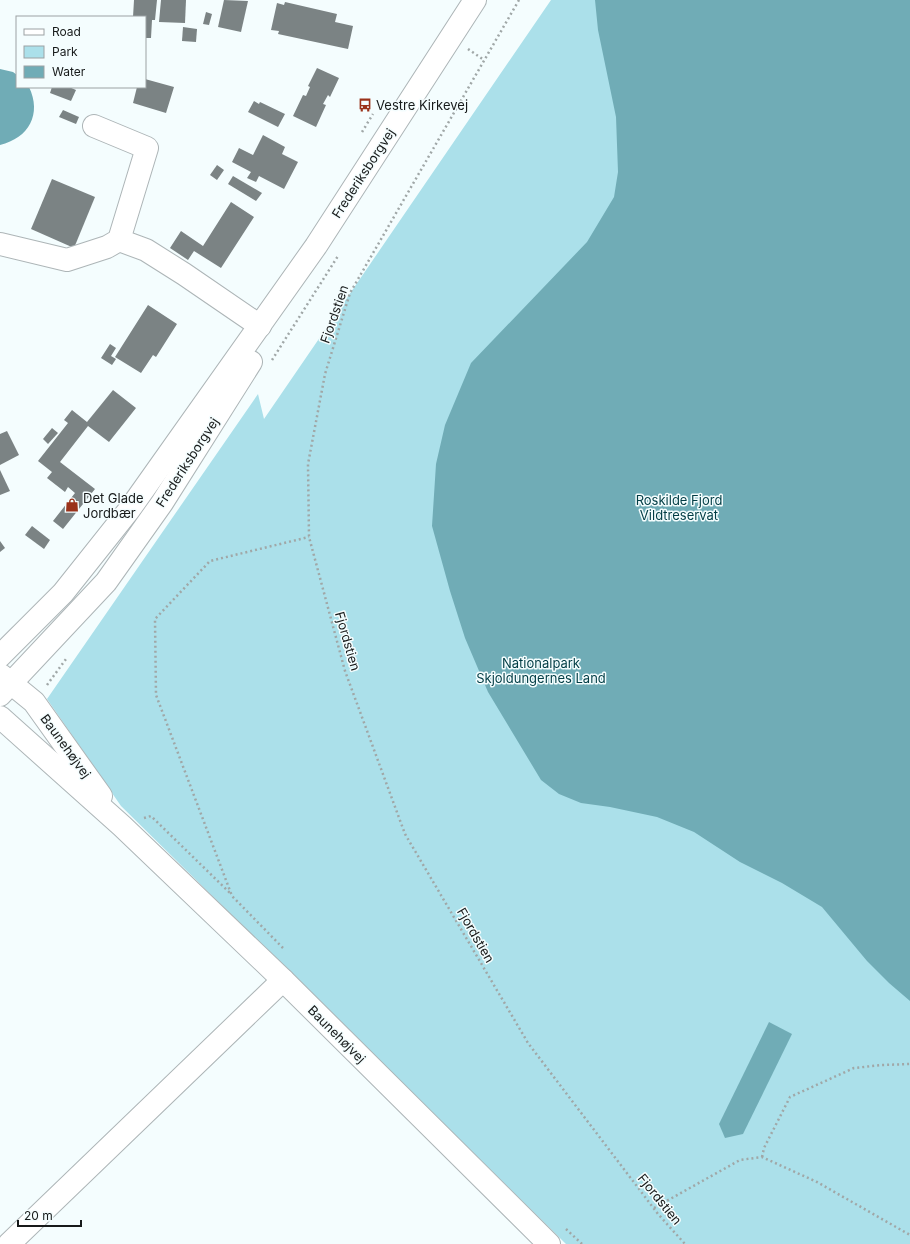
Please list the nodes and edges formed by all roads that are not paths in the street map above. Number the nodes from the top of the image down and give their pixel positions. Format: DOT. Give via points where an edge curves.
graph roads {
  1 [pos="475,0"];
  2 [pos="94,126"];
  3 [pos="119,240"];
  4 [pos="0,244"];
  5 [pos="316,246"];
  6 [pos="260,326"];
  7 [pos="0,656"];
  8 [pos="4,685"];
  9 [pos="0,717"];
  10 [pos="122,826"];
  11 [pos="283,980"];
  12 [pos="9,1244"];
  13 [pos="549,1244"];
  1 -- 5 [label="street, Frederiksborgvej"];
  2 -- 3 [label="street" via="147,148"];
  3 -- 4 [label="street" via="107,247 67,260"];
  3 -- 6 [label="street" via="146,250"];
  5 -- 6 [label="street, Frederiksborgvej"];
  5 -- 8 [label="street, Frederiksborgvej" via="266,339 162,503 106,582"];
  6 -- 7 [label="street, Frederiksborgvej" via="129,510 63,593"];
  8 -- 10 [label="street, Baunehøjvej" via="34,702"];
  9 -- 10 [label="street, Baunehøjvej"];
  10 -- 11 [label="street, Baunehøjvej"];
  11 -- 12 [label="street"];
  11 -- 13 [label="street, Baunehøjvej"];
}
